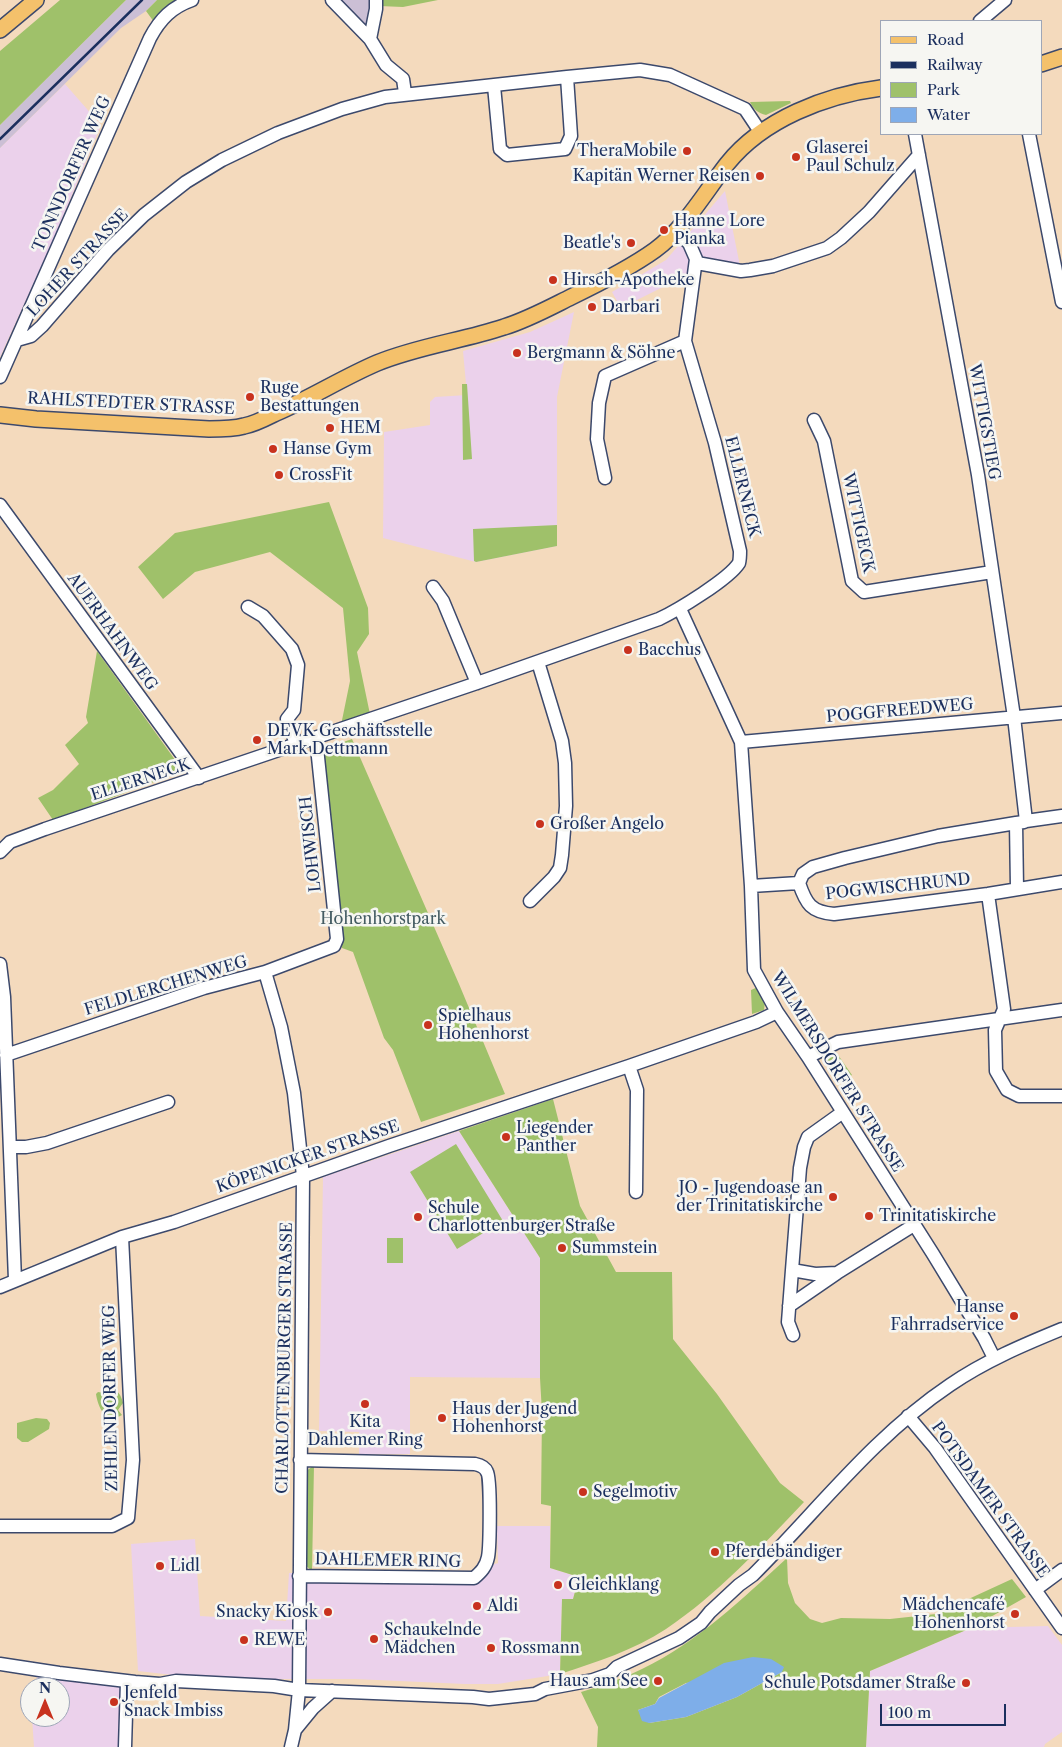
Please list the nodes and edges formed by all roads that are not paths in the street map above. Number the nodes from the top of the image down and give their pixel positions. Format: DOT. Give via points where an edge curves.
graph roads {
  1 [pos="36,0"];
  2 [pos="192,0"];
  3 [pos="332,0"];
  4 [pos="376,0"];
  5 [pos="1005,0"];
  6 [pos="981,20"];
  7 [pos="0,30"];
  8 [pos="370,39"];
  9 [pos="1062,57"];
  10 [pos="1042,64"];
  11 [pos="567,77"];
  12 [pos="494,86"];
  13 [pos="880,88"];
  14 [pos="405,93"];
  15 [pos="761,133"];
  16 [pos="916,135"];
  17 [pos="1029,135"];
  18 [pos="919,155"];
  19 [pos="675,231"];
  20 [pos="696,263"];
  21 [pos="1062,302"];
  22 [pos="17,340"];
  23 [pos="685,341"];
  24 [pos="0,377"];
  25 [pos="0,415"];
  26 [pos="814,420"];
  27 [pos="605,478"];
  28 [pos="0,505"];
  29 [pos="992,572"];
  30 [pos="434,587"];
  31 [pos="248,607"];
  32 [pos="680,609"];
  33 [pos="538,662"];
  34 [pos="477,684"];
  35 [pos="1062,713"];
  36 [pos="1014,717"];
  37 [pos="316,738"];
  38 [pos="741,742"];
  39 [pos="296,744"];
  40 [pos="198,778"];
  41 [pos="1062,816"];
  42 [pos="1021,822"];
  43 [pos="0,852"];
  44 [pos="1062,882"];
  45 [pos="799,883"];
  46 [pos="751,886"];
  47 [pos="1017,888"];
  48 [pos="988,894"];
  49 [pos="530,901"];
  50 [pos="334,946"];
  51 [pos="0,964"];
  52 [pos="265,972"];
  53 [pos="1062,1010"];
  54 [pos="777,1012"];
  55 [pos="998,1019"];
  56 [pos="6,1056"];
  57 [pos="808,1058"];
  58 [pos="629,1066"];
  59 [pos="1062,1096"];
  60 [pos="168,1102"];
  61 [pos="843,1112"];
  62 [pos="10,1147"];
  63 [pos="303,1176"];
  64 [pos="636,1192"];
  65 [pos="914,1225"];
  66 [pos="122,1237"];
  67 [pos="792,1270"];
  68 [pos="837,1273"];
  69 [pos="15,1280"];
  70 [pos="0,1286"];
  71 [pos="789,1306"];
  72 [pos="1062,1329"];
  73 [pos="793,1335"];
  74 [pos="994,1358"];
  75 [pos="908,1416"];
  76 [pos="300,1460"];
  77 [pos="0,1526"];
  78 [pos="1062,1570"];
  79 [pos="299,1576"];
  80 [pos="1035,1590"];
  81 [pos="1062,1628"];
  82 [pos="0,1664"];
  83 [pos="127,1681"];
  84 [pos="299,1690"];
  85 [pos="332,1692"];
  86 [pos="295,1730"];
  87 [pos="125,1747"];
  88 [pos="291,1747"];
  1 -- 7 [label="main road"];
  2 -- 22 [label="street, TONNDORFER WEG" via="168,12 150,38"];
  3 -- 8 [label="street"];
  4 -- 8 [label="street"];
  5 -- 6 [label="street"];
  8 -- 14 [label="street" via="386,65 403,79"];
  9 -- 10 [label="main road"];
  11 -- 12 [label="street, LOHER STRASSE"];
  11 -- 12 [label="street" via="571,136 565,149 507,156 500,149"];
  11 -- 15 [label="street, LOHER STRASSE" via="640,70 670,75 745,109"];
  12 -- 14 [label="street, LOHER STRASSE"];
  13 -- 15 [label="main road, RAHLSTEDTER STRASSE" via="848,94 807,108"];
  14 -- 22 [label="street, LOHER STRASSE" via="342,109 278,133 186,182 144,215 108,250 32,336"];
  15 -- 19 [label="main road, RAHLSTEDTER STRASSE" via="729,162"];
  16 -- 18 [label="street, WITTIGSTIEG"];
  17 -- 21 [label="street"];
  18 -- 20 [label="street" via="869,212 826,248 773,266 750,270"];
  18 -- 29 [label="street, WITTIGSTIEG" via="978,475"];
  19 -- 20 [label="street" via="691,246"];
  19 -- 25 [label="main road, RAHLSTEDTER STRASSE" via="657,249 634,263 534,316 378,363 296,405 244,426 209,429"];
  20 -- 23 [label="street, ELLERNECK"];
  22 -- 24 [label="street, TONNDORFER WEG"];
  23 -- 27 [label="street" via="605,376 599,403 597,439"];
  23 -- 32 [label="street, ELLERNECK" via="715,443 740,561"];
  26 -- 29 [label="street, WITTIGECK" via="824,440 852,581 864,592"];
  28 -- 40 [label="street, AUERHAHNWEG"];
  29 -- 36 [label="street, WITTIGSTIEG"];
  30 -- 34 [label="street" via="443,601"];
  31 -- 39 [label="street" via="262,616 292,649 298,665 294,710 287,719"];
  32 -- 33 [label="street, ELLERNECK"];
  32 -- 38 [label="street, WILMERSDORFER STRASSE"];
  33 -- 34 [label="street, ELLERNECK"];
  33 -- 49 [label="street" via="562,742 566,806 560,868"];
  34 -- 37 [label="street, ELLERNECK"];
  35 -- 36 [label="street, POGGFREEDWEG"];
  36 -- 38 [label="street, POGGFREEDWEG"];
  36 -- 42 [label="street"];
  37 -- 39 [label="street, ELLERNECK"];
  37 -- 50 [label="street, LOHWISCH" via="337,939"];
  38 -- 46 [label="street, WILMERSDORFER STRASSE"];
  39 -- 40 [label="street, ELLERNECK"];
  40 -- 43 [label="street, ELLERNECK" via="45,828 10,842"];
  41 -- 42 [label="street, POGWISCHRUND"];
  42 -- 45 [label="street, POGWISCHRUND" via="938,836 845,858 813,867 803,874"];
  42 -- 47 [label="street"];
  44 -- 47 [label="street, POGWISCHRUND"];
  45 -- 46 [label="street"];
  45 -- 48 [label="street, POGWISCHRUND" via="810,905 819,912 834,914"];
  46 -- 54 [label="street, WILMERSDORFER STRASSE" via="754,970"];
  47 -- 48 [label="street, POGWISCHRUND"];
  48 -- 55 [label="street" via="1004,1009"];
  50 -- 52 [label="street, FELDLERCHENWEG"];
  51 -- 56 [label="street"];
  52 -- 56 [label="street, FELDLERCHENWEG" via="204,988"];
  52 -- 63 [label="street, CHARLOTTENBURGER STRASSE" via="281,1026 294,1093"];
  53 -- 55 [label="street"];
  54 -- 57 [label="street, WILMERSDORFER STRASSE"];
  54 -- 58 [label="street, KÖPENICKER STRASSE"];
  55 -- 57 [label="street" via="838,1042"];
  55 -- 59 [label="street" via="995,1030 996,1071 1007,1090 1019,1096"];
  56 -- 62 [label="street"];
  57 -- 61 [label="street, WILMERSDORFER STRASSE"];
  58 -- 63 [label="street, KÖPENICKER STRASSE"];
  58 -- 64 [label="street" via="637,1090"];
  60 -- 62 [label="street" via="47,1143"];
  61 -- 65 [label="street, WILMERSDORFER STRASSE"];
  61 -- 67 [label="street" via="808,1138 803,1153"];
  62 -- 69 [label="street"];
  63 -- 66 [label="street, KÖPENICKER STRASSE"];
  63 -- 76 [label="street, CHARLOTTENBURGER STRASSE"];
  65 -- 68 [label="street"];
  65 -- 74 [label="street, WILMERSDORFER STRASSE"];
  66 -- 69 [label="street, KÖPENICKER STRASSE"];
  66 -- 77 [label="street, ZEHLENDORFER WEG" via="132,1460 128,1518 112,1526"];
  67 -- 68 [label="street"];
  67 -- 71 [label="street"];
  68 -- 71 [label="street"];
  69 -- 70 [label="street, KÖPENICKER STRASSE"];
  71 -- 73 [label="street" via="788,1322"];
  72 -- 74 [label="street"];
  74 -- 75 [label="street" via="950,1384"];
  75 -- 80 [label="street, POTSDAMER STRASSE" via="935,1448"];
  75 -- 85 [label="street" via="754,1575 710,1612 675,1633 664,1644 617,1667 545,1689 473,1697"];
  76 -- 79 [label="street, CHARLOTTENBURGER STRASSE"];
  76 -- 79 [label="street, DAHLEMER RING" via="475,1464 489,1475 490,1510 488,1556 483,1571 474,1578"];
  78 -- 80 [label="street"];
  79 -- 84 [label="street, CHARLOTTENBURGER STRASSE"];
  80 -- 81 [label="street, POTSDAMER STRASSE"];
  82 -- 83 [label="street"];
  83 -- 84 [label="street" via="175,1689 231,1692"];
  83 -- 87 [label="street"];
  84 -- 85 [label="street"];
  84 -- 86 [label="street, CHARLOTTENBURGER STRASSE"];
  85 -- 86 [label="street"];
  86 -- 88 [label="street, CHARLOTTENBURGER STRASSE"];
}
